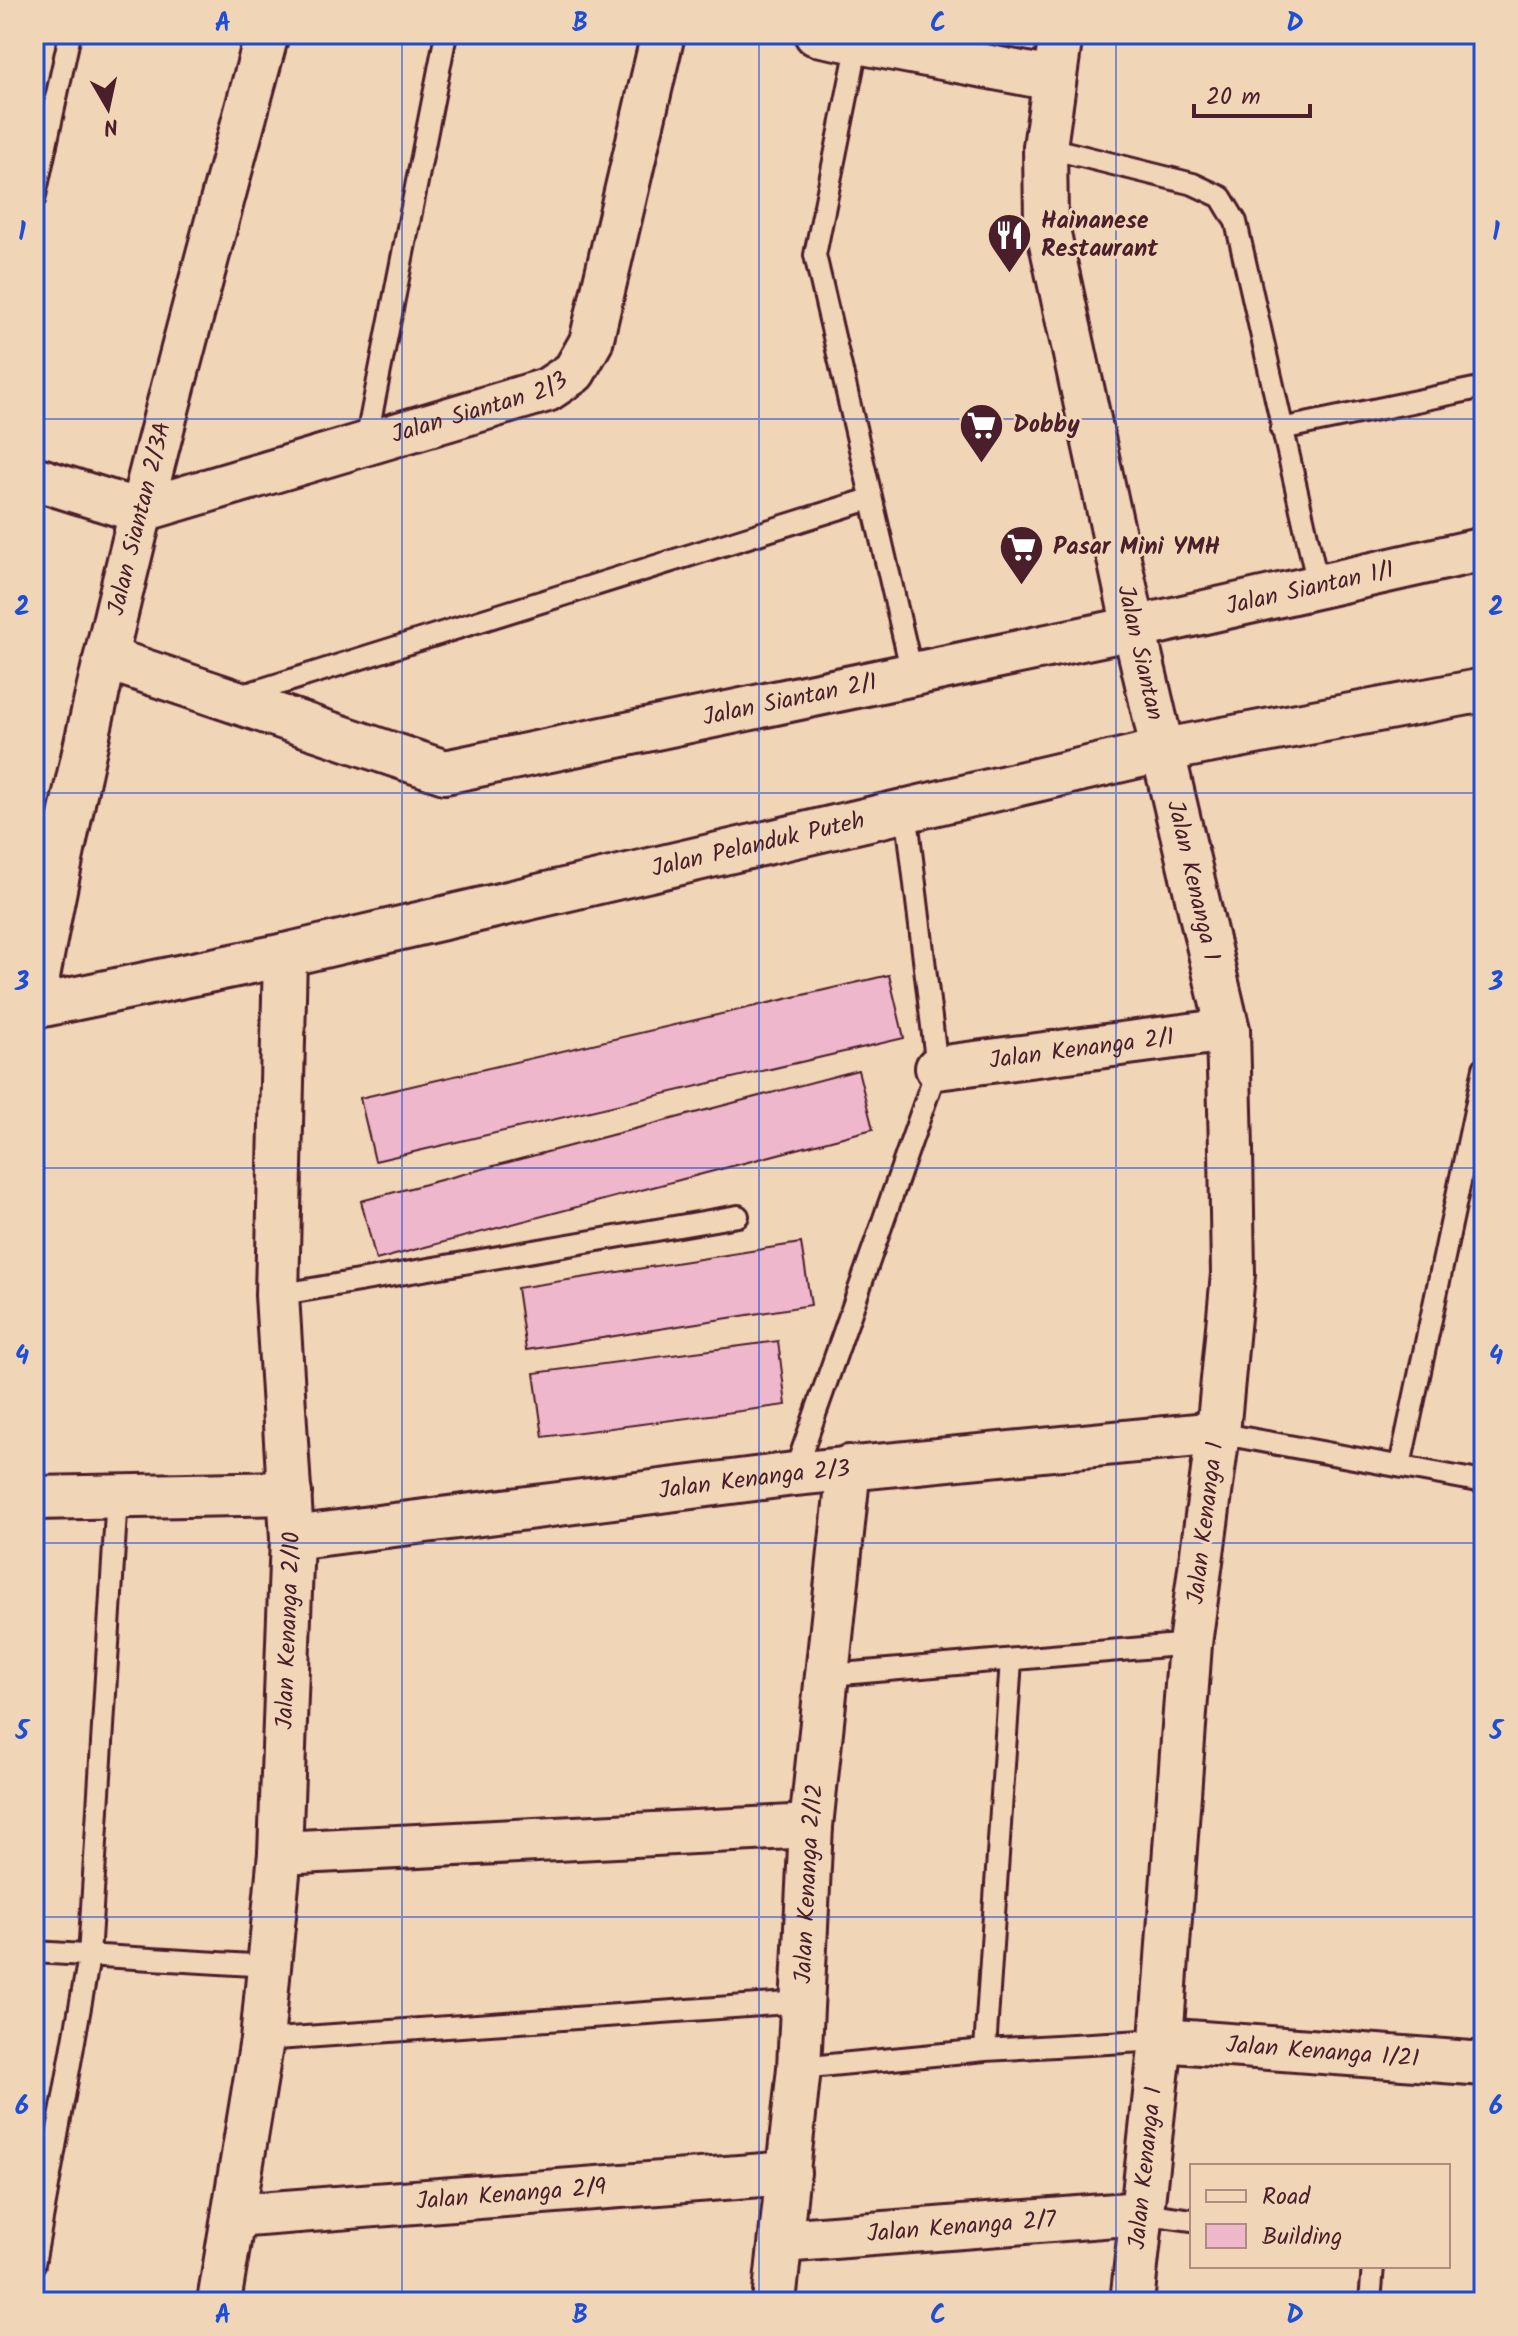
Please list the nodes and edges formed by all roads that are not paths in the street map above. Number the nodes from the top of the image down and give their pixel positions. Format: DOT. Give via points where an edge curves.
graph roads {
  1 [pos="70,34"];
  2 [pos="267,34"];
  3 [pos="446,34"];
  4 [pos="663,34"];
  5 [pos="816,34"];
  6 [pos="1061,34"];
  7 [pos="858,42"];
  8 [pos="1053,79"];
  9 [pos="1045,147"];
  10 [pos="34,200"];
  11 [pos="1484,387"];
  12 [pos="1281,429"];
  13 [pos="365,447"];
  14 [pos="34,478"];
  15 [pos="870,499"];
  16 [pos="139,511"];
  17 [pos="1484,549"];
  18 [pos="1318,585"];
  19 [pos="1134,628"];
  20 [pos="106,658"];
  21 [pos="912,673"];
  22 [pos="1484,690"];
  23 [pos="234,698"];
  24 [pos="1165,750"];
  25 [pos="906,809"];
  26 [pos="44,884"];
  27 [pos="285,955"];
  28 [pos="34,999"];
  29 [pos="34,1007"];
  30 [pos="1228,1030"];
  31 [pos="937,1068"];
  32 [pos="1484,1068"];
  33 [pos="738,1216"];
  34 [pos="277,1295"];
  35 [pos="1218,1433"];
  36 [pos="1400,1466"];
  37 [pos="849,1467"];
  38 [pos="794,1474"];
  39 [pos="1484,1482"];
  40 [pos="290,1493"];
  41 [pos="117,1496"];
  42 [pos="34,1498"];
  43 [pos="292,1538"];
  44 [pos="1190,1644"];
  45 [pos="1011,1660"];
  46 [pos="830,1675"];
  47 [pos="811,1826"];
  48 [pos="280,1853"];
  49 [pos="34,1952"];
  50 [pos="89,1957"];
  51 [pos="270,1966"];
  52 [pos="803,2002"];
  53 [pos="262,2040"];
  54 [pos="1161,2040"];
  55 [pos="985,2050"];
  56 [pos="1484,2064"];
  57 [pos="799,2068"];
  58 [pos="789,2173"];
  59 [pos="1141,2213"];
  60 [pos="234,2216"];
  61 [pos="1190,2220"];
  62 [pos="782,2241"];
  63 [pos="34,2264"];
  64 [pos="1373,2268"];
  65 [pos="219,2302"];
  66 [pos="774,2302"];
  67 [pos="1132,2302"];
  68 [pos="1370,2302"];
  1 -- 10 [label="lane"];
  2 -- 16 [label="street, Jalan Siantan 2/3A"];
  3 -- 13 [label="lane"];
  4 -- 13 [label="street, Jalan Siantan 2/3" via="591,342 574,372 547,390"];
  5 -- 7 [label="street"];
  6 -- 8 [label="street, Jalan Siantan"];
  7 -- 8 [label="street"];
  7 -- 15 [label="lane" via="815,255"];
  8 -- 9 [label="street, Jalan Siantan"];
  9 -- 12 [label="lane" via="1193,184 1221,197 1236,222"];
  9 -- 19 [label="street, Jalan Siantan" via="1046,220"];
  11 -- 12 [label="lane"];
  12 -- 18 [label="lane"];
  13 -- 16 [label="street, Jalan Siantan 2/3"];
  14 -- 16 [label="street"];
  15 -- 21 [label="lane"];
  15 -- 23 [label="lane"];
  16 -- 20 [label="street, Jalan Siantan 2/3A"];
  17 -- 18 [label="street, Jalan Siantan 1/1"];
  18 -- 19 [label="street, Jalan Siantan 1/1"];
  19 -- 21 [label="street, Jalan Siantan 2/1"];
  19 -- 24 [label="street, Jalan Siantan"];
  20 -- 23 [label="street"];
  20 -- 26 [label="street, Jalan Siantan 2/3A"];
  21 -- 23 [label="street, Jalan Siantan 2/1" via="445,772"];
  22 -- 24 [label="street, Jalan Pelanduk Puteh"];
  24 -- 25 [label="street, Jalan Pelanduk Puteh"];
  24 -- 30 [label="street, Jalan Kenanga 1"];
  25 -- 27 [label="street, Jalan Pelanduk Puteh"];
  25 -- 31 [label="lane"];
  26 -- 28 [label="street, Jalan Siantan 2/3A"];
  27 -- 29 [label="street, Jalan Pelanduk Puteh"];
  27 -- 34 [label="street, Jalan Kenanga 2/10"];
  30 -- 31 [label="street, Jalan Kenanga 2/1"];
  30 -- 35 [label="street, Jalan Kenanga 1" via="1233,1274"];
  31 -- 38 [label="lane"];
  32 -- 36 [label="lane"];
  33 -- 34 [label="lane"];
  34 -- 40 [label="street, Jalan Kenanga 2/10"];
  35 -- 36 [label="lane"];
  35 -- 37 [label="street, Jalan Kenanga 2/3"];
  35 -- 44 [label="street, Jalan Kenanga 1"];
  36 -- 39 [label="lane"];
  37 -- 38 [label="street, Jalan Kenanga 2/3"];
  37 -- 46 [label="street, Jalan Kenanga 2/12"];
  38 -- 43 [label="street, Jalan Kenanga 2/3"];
  40 -- 41 [label="street"];
  40 -- 43 [label="street, Jalan Kenanga 2/10"];
  41 -- 42 [label="street"];
  41 -- 50 [label="lane"];
  43 -- 48 [label="street, Jalan Kenanga 2/10"];
  44 -- 45 [label="lane"];
  44 -- 54 [label="street, Jalan Kenanga 1"];
  45 -- 46 [label="lane"];
  45 -- 55 [label="lane"];
  46 -- 47 [label="street, Jalan Kenanga 2/12"];
  47 -- 48 [label="street"];
  47 -- 52 [label="street, Jalan Kenanga 2/12"];
  48 -- 51 [label="street, Jalan Kenanga 2/10"];
  49 -- 50 [label="lane"];
  50 -- 51 [label="lane"];
  50 -- 63 [label="lane"];
  51 -- 53 [label="street, Jalan Kenanga 2/10"];
  52 -- 53 [label="lane"];
  52 -- 57 [label="street, Jalan Kenanga 2/12"];
  53 -- 60 [label="street, Jalan Kenanga 2/10"];
  54 -- 55 [label="lane"];
  54 -- 56 [label="street, Jalan Kenanga 1/21"];
  54 -- 59 [label="street, Jalan Kenanga 1"];
  55 -- 57 [label="lane"];
  57 -- 58 [label="street, Jalan Kenanga 2/12"];
  58 -- 60 [label="street, Jalan Kenanga 2/9"];
  58 -- 62 [label="street, Jalan Kenanga 2/12"];
  59 -- 61 [label="lane"];
  59 -- 62 [label="street, Jalan Kenanga 2/7"];
  59 -- 67 [label="street, Jalan Kenanga 1"];
  60 -- 65 [label="street, Jalan Kenanga 2/10"];
  62 -- 66 [label="street, Jalan Kenanga 2/12"];
  64 -- 68 [label="lane"];
}
